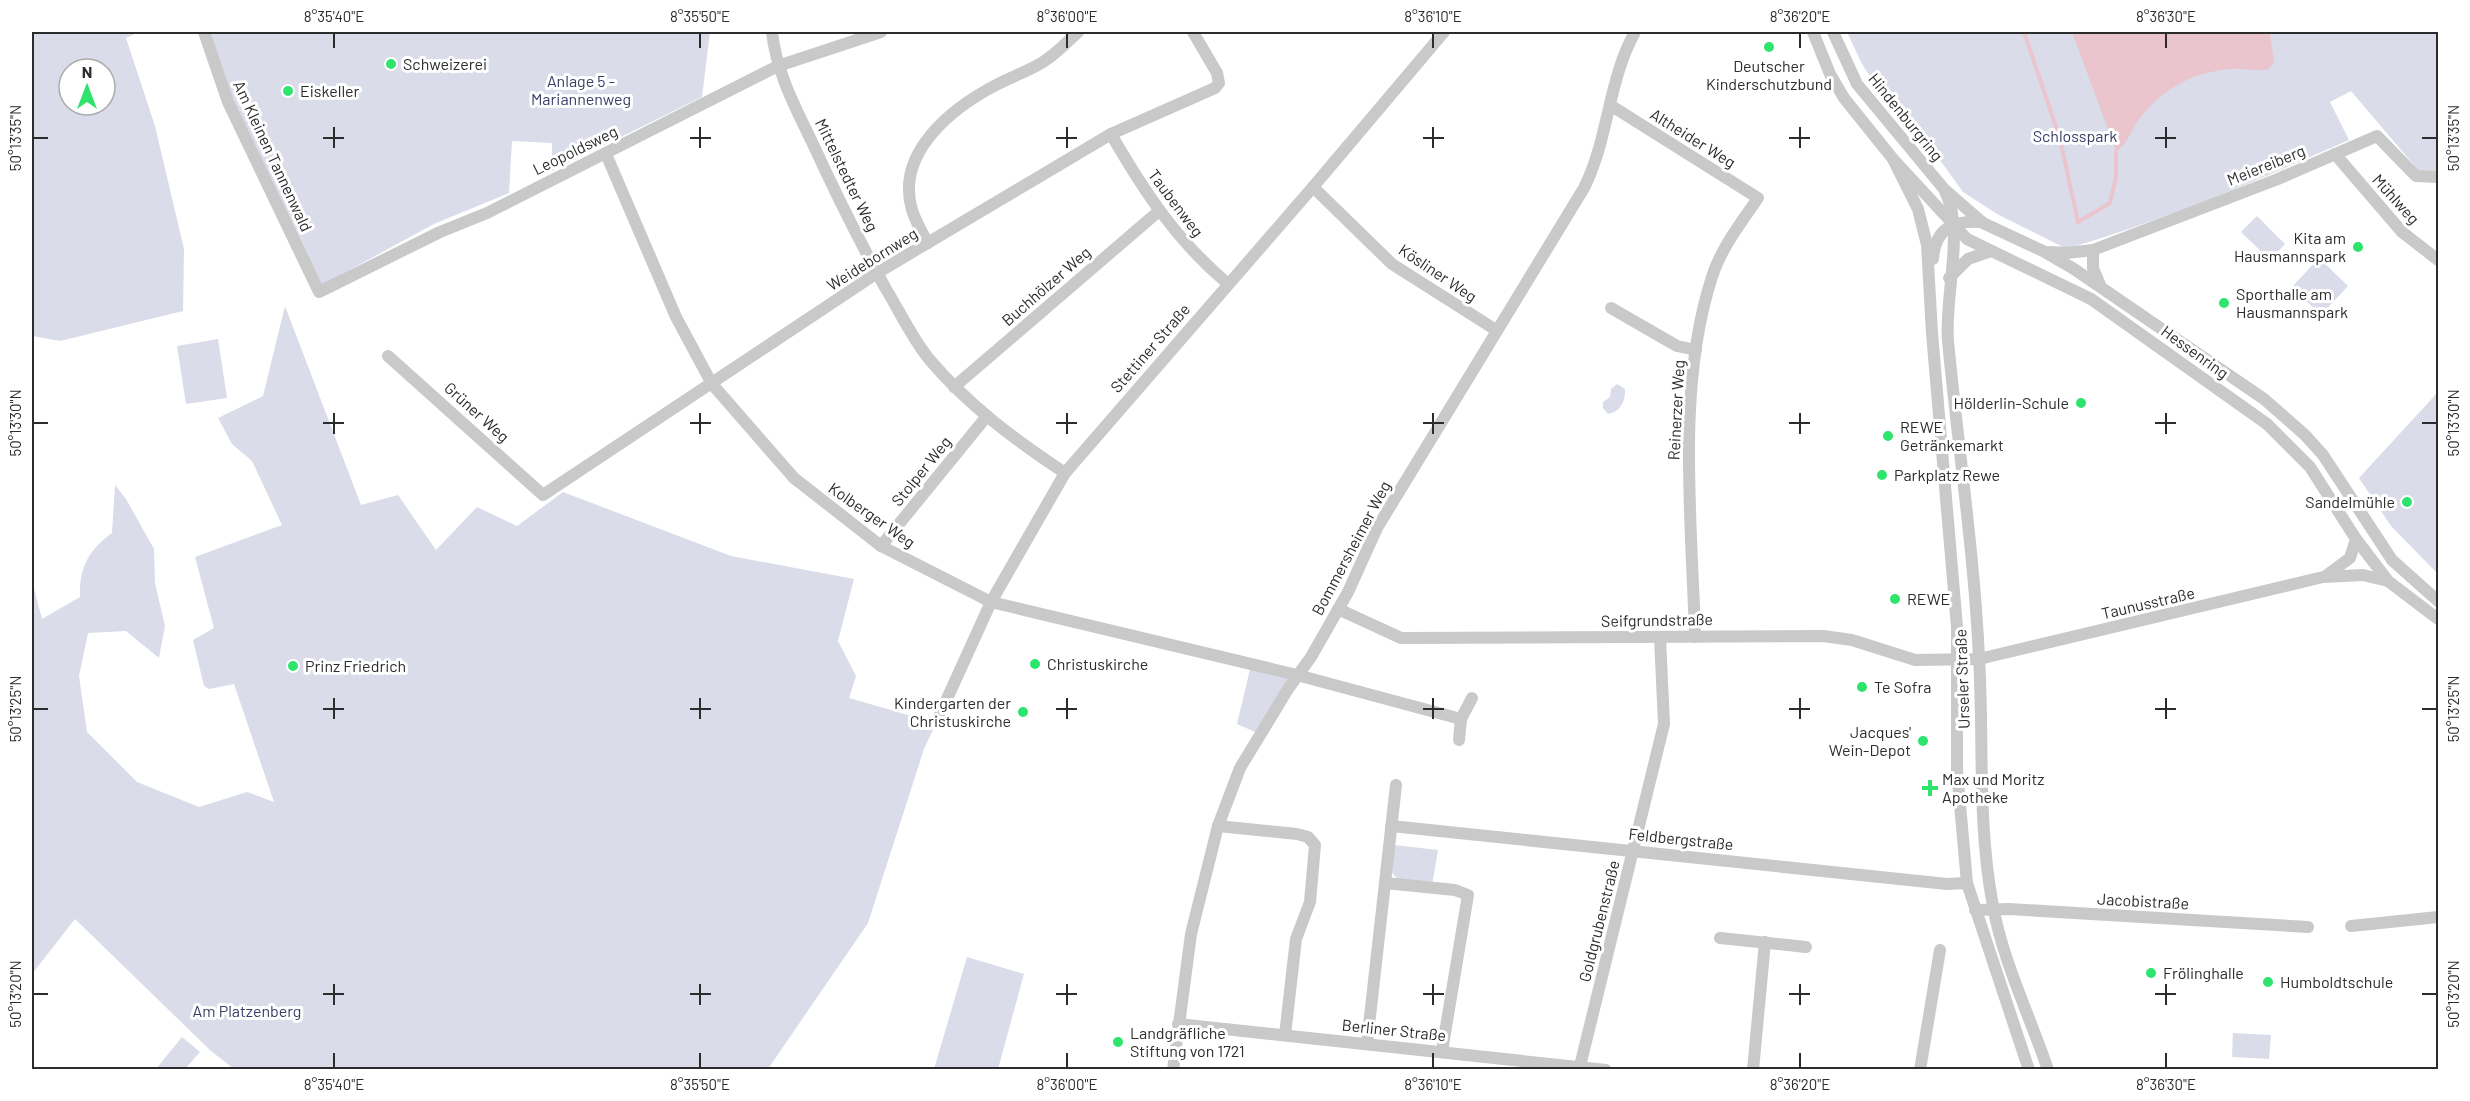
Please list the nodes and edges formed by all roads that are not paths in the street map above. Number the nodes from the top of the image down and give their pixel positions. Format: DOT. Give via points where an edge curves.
graph roads {
  1 [pos="204,32"];
  2 [pos="772,32"];
  3 [pos="881,32"];
  4 [pos="1078,32"];
  5 [pos="1193,32"];
  6 [pos="1444,32"];
  7 [pos="1635,32"];
  8 [pos="1813,32"];
  9 [pos="1833,32"];
  10 [pos="778,66"];
  11 [pos="1610,105"];
  12 [pos="1111,134"];
  13 [pos="606,154"];
  14 [pos="2335,154"];
  15 [pos="1893,159"];
  16 [pos="2439,177"];
  17 [pos="1313,187"];
  18 [pos="1944,189"];
  19 [pos="1758,198"];
  20 [pos="1159,211"];
  21 [pos="1953,223"];
  22 [pos="1983,223"];
  23 [pos="928,243"];
  24 [pos="2093,250"];
  25 [pos="1991,251"];
  26 [pos="2045,252"];
  27 [pos="2439,260"];
  28 [pos="877,273"];
  29 [pos="1949,278"];
  30 [pos="1227,283"];
  31 [pos="2100,285"];
  32 [pos="320,292"];
  33 [pos="1930,296"];
  34 [pos="1611,309"];
  35 [pos="1496,330"];
  36 [pos="1695,350"];
  37 [pos="388,356"];
  38 [pos="712,384"];
  39 [pos="954,387"];
  40 [pos="987,416"];
  41 [pos="1065,472"];
  42 [pos="543,495"];
  43 [pos="2356,539"];
  44 [pos="881,546"];
  45 [pos="2323,577"];
  46 [pos="2388,580"];
  47 [pos="2439,601"];
  48 [pos="991,602"];
  49 [pos="1338,609"];
  50 [pos="2439,619"];
  51 [pos="1695,637"];
  52 [pos="1660,639"];
  53 [pos="1979,659"];
  54 [pos="1959,661"];
  55 [pos="1297,675"];
  56 [pos="1472,698"];
  57 [pos="1461,719"];
  58 [pos="936,723"];
  59 [pos="1459,741"];
  60 [pos="1396,785"];
  61 [pos="1218,826"];
  62 [pos="1391,826"];
  63 [pos="1634,850"];
  64 [pos="1385,883"];
  65 [pos="1967,883"];
  66 [pos="1993,908"];
  67 [pos="1975,910"];
  68 [pos="2439,917"];
  69 [pos="2351,926"];
  70 [pos="2308,927"];
  71 [pos="1720,938"];
  72 [pos="1765,942"];
  73 [pos="1806,946"];
  74 [pos="1940,950"];
  75 [pos="1178,1024"];
  76 [pos="1285,1035"];
  77 [pos="1367,1043"];
  78 [pos="1442,1051"];
  79 [pos="1579,1068"];
  80 [pos="1173,1070"];
  81 [pos="1606,1070"];
  82 [pos="1753,1070"];
  83 [pos="1920,1070"];
  84 [pos="2029,1070"];
  85 [pos="2048,1070"];
  1 -- 32 [label="street, Am Kleinen Tannenwald" via="228,102"];
  2 -- 10 [label="street, Mittelstedter Weg"];
  3 -- 10 [label="street, Leopoldsweg"];
  4 -- 23 [label="street" via="1043,62 954,112 921,147 912,172 910,200"];
  5 -- 12 [label="street, Weidebornweg" via="1215,68 1219,80 1215,88"];
  6 -- 17 [label="street, Stettiner Straße"];
  7 -- 11 [label="street, Bommersheimer Weg" via="1623,52"];
  8 -- 15 [label="street" via="1844,98"];
  9 -- 18 [label="street, Hindenburgring" via="1857,84"];
  10 -- 13 [label="street, Leopoldsweg"];
  10 -- 28 [label="street, Mittelstedter Weg" via="830,182"];
  11 -- 19 [label="street, Altheider Weg"];
  11 -- 35 [label="street, Bommersheimer Weg" via="1588,178"];
  12 -- 20 [label="street, Taubenweg"];
  12 -- 23 [label="street, Weidebornweg"];
  13 -- 32 [label="street, Leopoldsweg"];
  13 -- 38 [label="street, Kolberger Weg" via="676,317"];
  14 -- 16 [label="street, Meiereiberg" via="2377,136 2416,176"];
  14 -- 24 [label="street, Meiereiberg"];
  14 -- 27 [label="street, Mühlweg" via="2402,232"];
  15 -- 21 [label="street, Hessenring"];
  15 -- 33 [label="street, Urseler Straße" via="1923,223"];
  17 -- 30 [label="street, Stettiner Straße"];
  17 -- 35 [label="street, Kösliner Weg" via="1392,264"];
  18 -- 21 [label="street, Urseler Straße"];
  18 -- 22 [label="street, Hessenring"];
  19 -- 36 [label="street, Reinerzer Weg" via="1730,239 1712,276"];
  20 -- 30 [label="street, Taubenweg" via="1188,247"];
  20 -- 39 [label="street, Buchhölzer Weg"];
  21 -- 22 [label="street"];
  21 -- 25 [label="street, Hessenring" via="1974,244"];
  21 -- 29 [label="street, Urseler Straße"];
  21 -- 33 [label="street, Urseler Straße" via="1937,238"];
  22 -- 26 [label="street, Hessenring"];
  23 -- 28 [label="street, Weidebornweg"];
  24 -- 26 [label="street, Meiereiberg"];
  24 -- 31 [label="street" via="2093,268"];
  25 -- 29 [label="street" via="1968,259"];
  25 -- 43 [label="street, Hessenring" via="2091,299 2267,424 2310,467"];
  26 -- 31 [label="street, Hessenring"];
  28 -- 38 [label="street, Weidebornweg"];
  28 -- 39 [label="street, Mittelstedter Weg" via="927,357"];
  29 -- 53 [label="street, Urseler Straße" via="1948,337"];
  30 -- 41 [label="street, Stettiner Straße"];
  31 -- 47 [label="street, Hessenring" via="2264,399 2305,435 2323,455 2392,560"];
  33 -- 54 [label="street, Urseler Straße"];
  34 -- 36 [label="street" via="1677,346"];
  35 -- 49 [label="street, Bommersheimer Weg" via="1377,528"];
  36 -- 51 [label="street, Reinerzer Weg" via="1690,421"];
  37 -- 42 [label="street, Grüner Weg"];
  38 -- 42 [label="street, Weidebornweg"];
  38 -- 44 [label="street, Kolberger Weg" via="794,478"];
  39 -- 40 [label="street, Mittelstedter Weg"];
  40 -- 41 [label="street, Mittelstedter Weg"];
  40 -- 44 [label="street, Stolper Weg"];
  41 -- 48 [label="street, Stettiner Straße"];
  43 -- 45 [label="street, Taunusstraße" via="2350,558"];
  43 -- 46 [label="street, Hessenring"];
  44 -- 48 [label="street, Kolberger Weg"];
  45 -- 46 [label="street, Taunusstraße" via="2363,574"];
  45 -- 53 [label="street, Taunusstraße"];
  46 -- 50 [label="street, Hessenring"];
  48 -- 55 [label="street, Kolberger Weg"];
  48 -- 58 [label="street, Stettiner Straße"];
  49 -- 52 [label="street, Seifgrundstraße" via="1401,638"];
  49 -- 55 [label="street, Bommersheimer Weg"];
  51 -- 52 [label="street, Seifgrundstraße"];
  51 -- 54 [label="street, Seifgrundstraße" via="1823,636 1852,640 1915,660"];
  52 -- 63 [label="street, Goldgrubenstraße" via="1664,724"];
  53 -- 54 [label="street, Seifgrundstraße"];
  53 -- 66 [label="street, Urseler Straße" via="1981,816"];
  54 -- 65 [label="street, Urseler Straße" via="1957,771"];
  55 -- 57 [label="street, Kolberger Weg"];
  55 -- 61 [label="street, Bommersheimer Weg" via="1240,768"];
  56 -- 57 [label="street"];
  57 -- 59 [label="street"];
  60 -- 62 [label="street"];
  61 -- 75 [label="street, Bommersheimer Weg" via="1191,934"];
  61 -- 76 [label="street" via="1297,834 1308,837 1315,845 1310,902 1296,939"];
  62 -- 63 [label="street, Feldbergstraße"];
  62 -- 64 [label="street"];
  63 -- 65 [label="street, Feldbergstraße"];
  63 -- 79 [label="street, Goldgrubenstraße"];
  64 -- 77 [label="street"];
  64 -- 78 [label="street" via="1455,890 1468,895"];
  65 -- 67 [label="street, Urseler Straße"];
  66 -- 67 [label="street, Jacobistraße"];
  66 -- 70 [label="street, Jacobistraße"];
  66 -- 85 [label="street, Urseler Straße"];
  67 -- 84 [label="street, Urseler Straße"];
  68 -- 69 [label="street"];
  71 -- 72 [label="street"];
  72 -- 73 [label="street"];
  72 -- 82 [label="street"];
  74 -- 83 [label="street"];
  75 -- 76 [label="street, Berliner Straße"];
  75 -- 80 [label="street, Bommersheimer Weg"];
  76 -- 77 [label="street, Berliner Straße"];
  77 -- 78 [label="street, Berliner Straße"];
  78 -- 79 [label="street, Berliner Straße"];
  79 -- 81 [label="street, Berliner Straße"];
}
